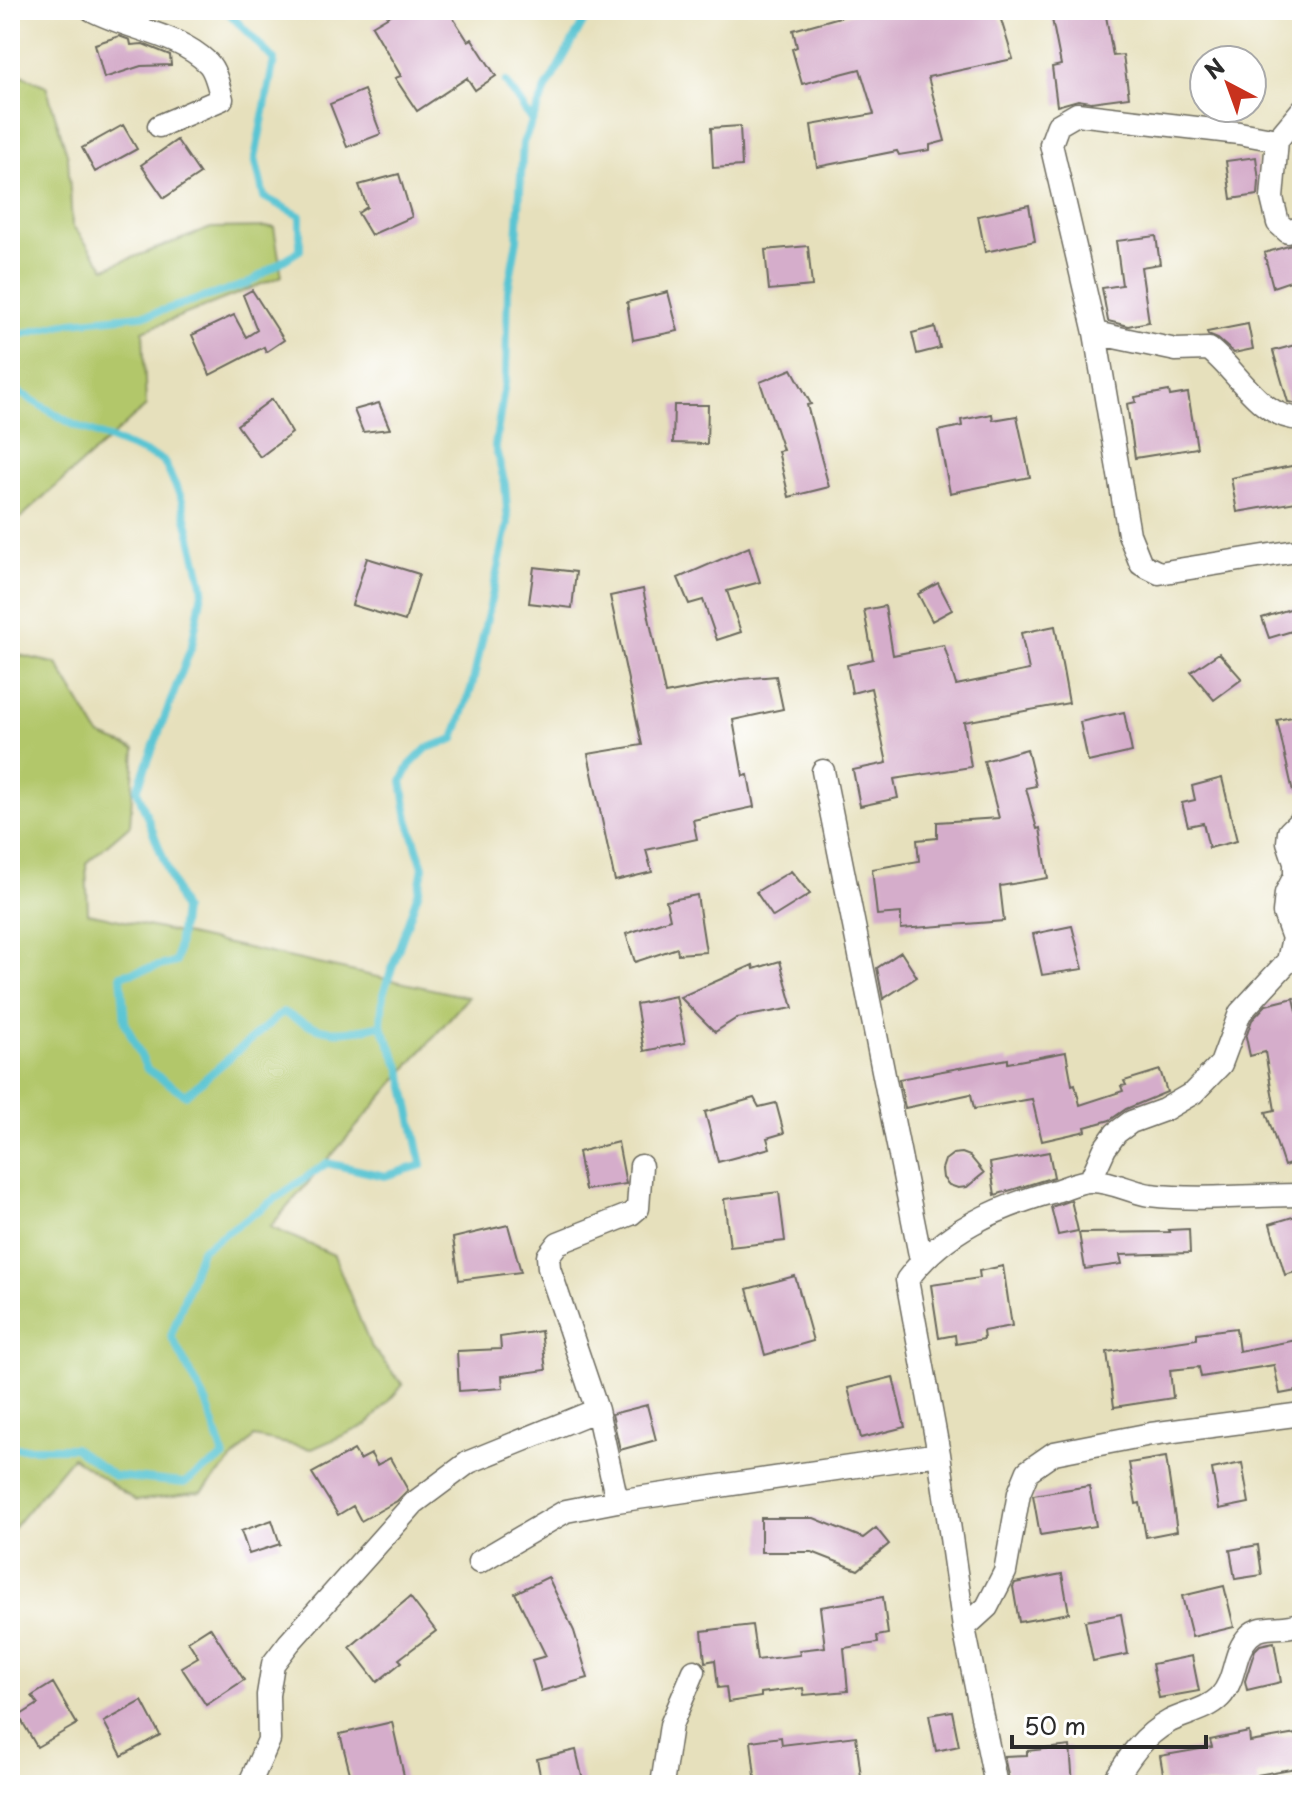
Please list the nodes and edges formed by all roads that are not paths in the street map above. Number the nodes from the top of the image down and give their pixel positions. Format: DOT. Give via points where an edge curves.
graph roads {
  1 [pos="92,10"];
  2 [pos="1302,110"];
  3 [pos="159,126"];
  4 [pos="1277,140"];
  5 [pos="1302,227"];
  6 [pos="1095,333"];
  7 [pos="1302,419"];
  8 [pos="1302,550"];
  9 [pos="823,771"];
  10 [pos="1302,819"];
  11 [pos="641,1166"];
  12 [pos="1090,1181"];
  13 [pos="1302,1195"];
  14 [pos="921,1260"];
  15 [pos="597,1410"];
  16 [pos="1302,1414"];
  17 [pos="939,1454"];
  18 [pos="617,1501"];
  19 [pos="479,1562"];
  20 [pos="1302,1622"];
  21 [pos="964,1628"];
  22 [pos="694,1671"];
  23 [pos="249,1785"];
  24 [pos="662,1785"];
  25 [pos="996,1785"];
  26 [pos="1112,1785"];
  1 -- 3 [label="street" via="168,37 210,65 222,99"];
  2 -- 4 [label="street"];
  4 -- 5 [label="street" via="1272,198 1278,223 1288,232"];
  4 -- 6 [label="street" via="1077,114 1058,125 1051,144"];
  6 -- 7 [label="street" via="1176,350 1209,349 1264,406 1279,416"];
  6 -- 8 [label="street" via="1129,534 1141,564 1159,573"];
  9 -- 14 [label="street"];
  10 -- 12 [label="street" via="1289,832 1288,842 1295,863 1284,913 1293,938 1288,961 1240,1013 1221,1064 1193,1093 1116,1133"];
  11 -- 15 [label="street" via="638,1208 558,1243 548,1256"];
  12 -- 13 [label="street" via="1147,1195"];
  12 -- 14 [label="street" via="1006,1206 952,1235"];
  14 -- 17 [label="street" via="907,1280"];
  15 -- 18 [label="street"];
  15 -- 23 [label="street" via="469,1462 414,1503 273,1664 269,1740"];
  16 -- 21 [label="street" via="1054,1453 1028,1471 1005,1572 987,1607"];
  17 -- 18 [label="street"];
  17 -- 21 [label="street"];
  18 -- 19 [label="street" via="566,1511"];
  20 -- 26 [label="street" via="1250,1634 1219,1698 1145,1737"];
  21 -- 25 [label="street"];
  22 -- 24 [label="street" via="671,1725"];
}
